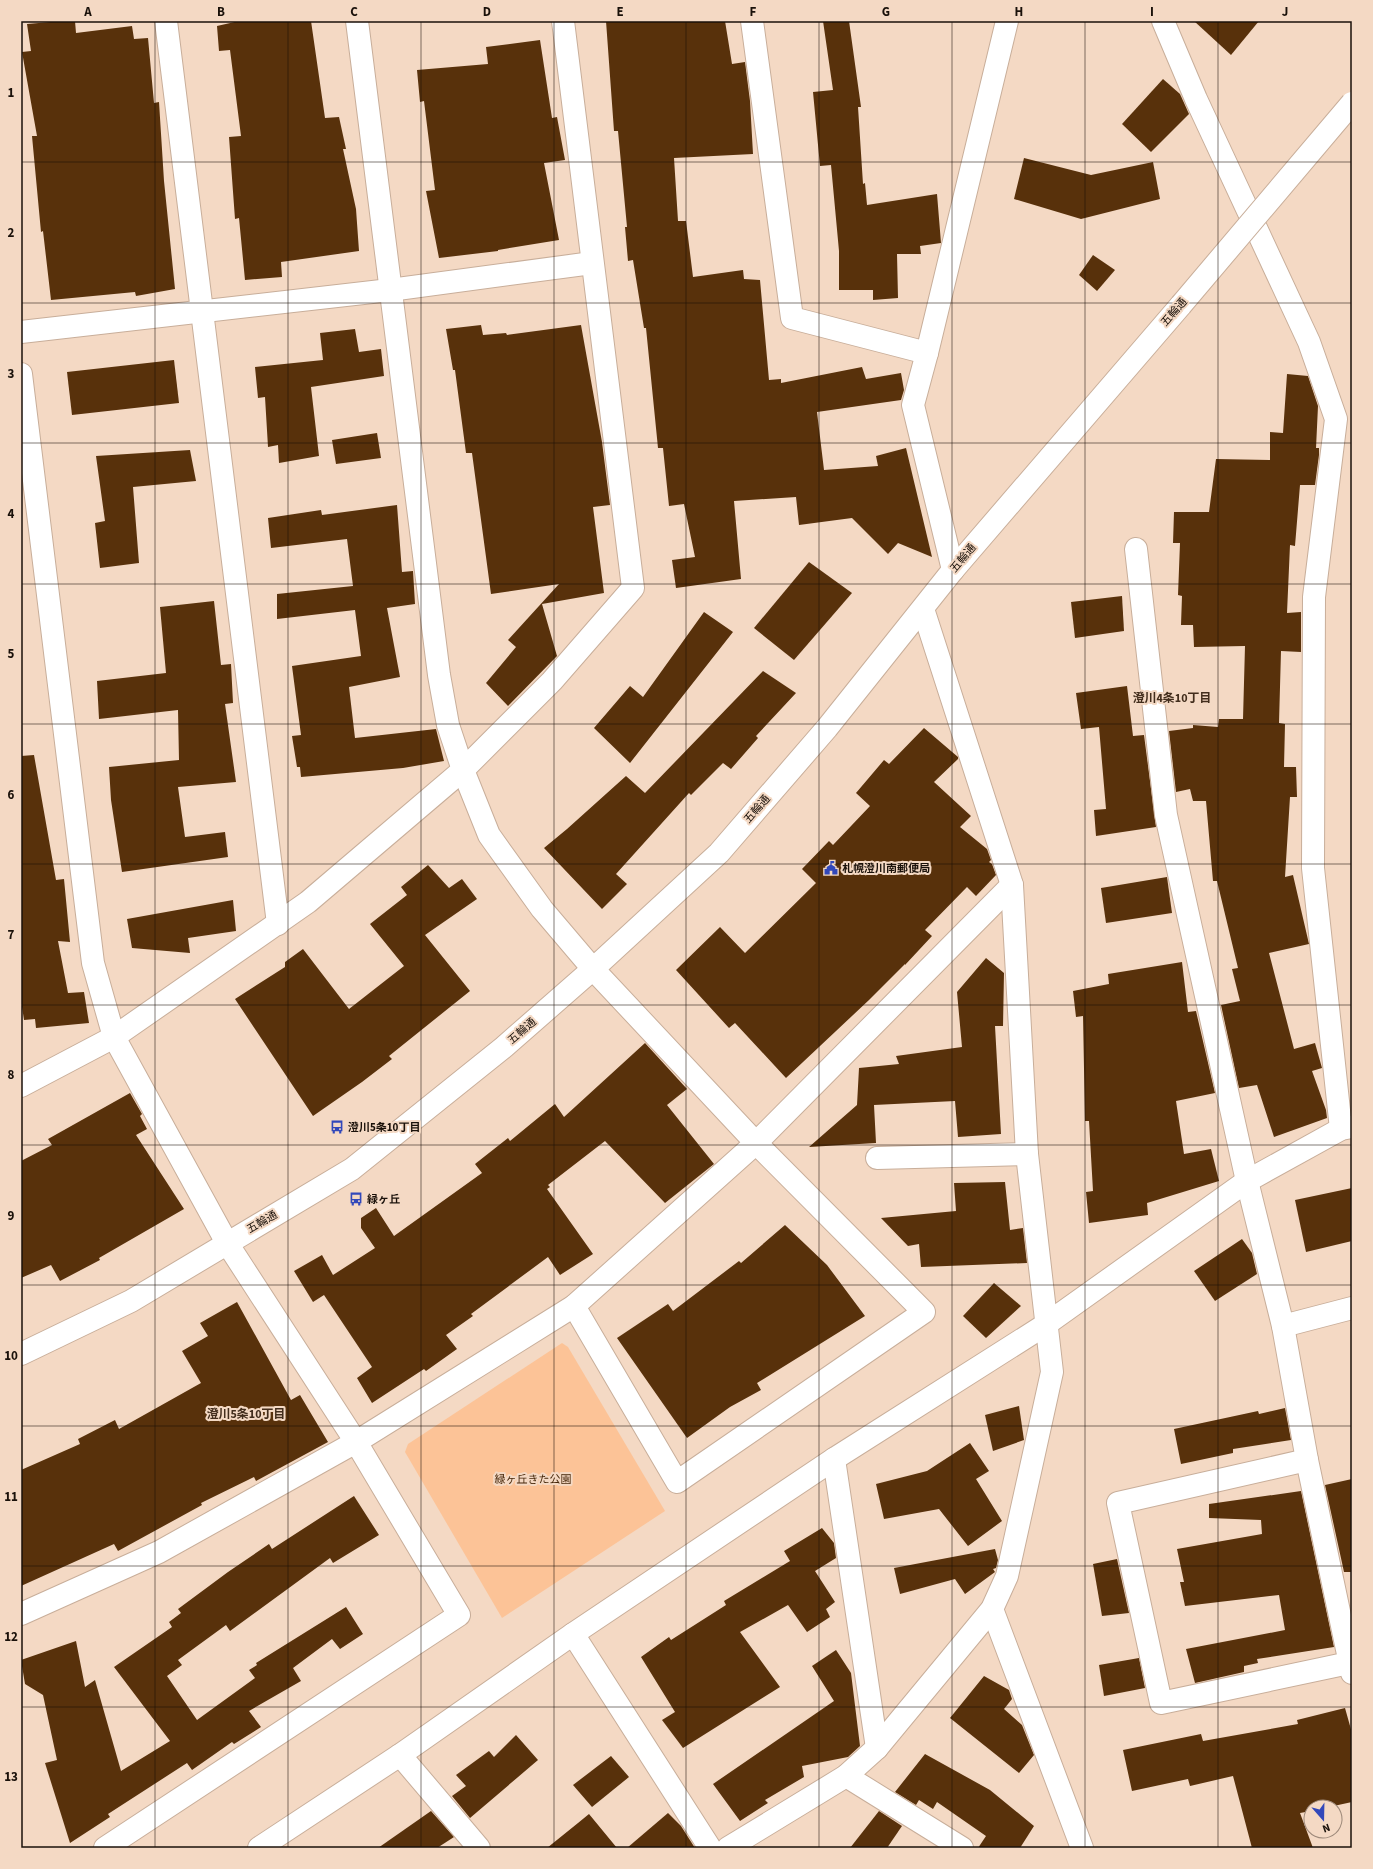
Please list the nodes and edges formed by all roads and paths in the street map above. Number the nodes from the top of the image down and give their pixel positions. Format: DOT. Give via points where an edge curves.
graph roads {
  1 [pos="166,21"];
  2 [pos="357,21"];
  3 [pos="563,21"];
  4 [pos="752,21"];
  5 [pos="1007,21"];
  6 [pos="1163,21"];
  7 [pos="1352,103"];
  8 [pos="592,263"];
  9 [pos="390,290"];
  10 [pos="202,310"];
  11 [pos="21,332"];
  12 [pos="927,353"];
  13 [pos="21,374"];
  14 [pos="1136,549"];
  15 [pos="953,570"];
  16 [pos="923,609"];
  17 [pos="463,770"];
  18 [pos="1012,885"];
  19 [pos="278,924"];
  20 [pos="593,969"];
  21 [pos="114,1037"];
  22 [pos="21,1086"];
  23 [pos="1346,1128"];
  24 [pos="756,1142"];
  25 [pos="1027,1154"];
  26 [pos="877,1158"];
  27 [pos="1247,1182"];
  28 [pos="227,1243"];
  29 [pos="574,1306"];
  30 [pos="1352,1308"];
  31 [pos="1046,1325"];
  32 [pos="1283,1326"];
  33 [pos="21,1354"];
  34 [pos="356,1442"];
  35 [pos="834,1459"];
  36 [pos="1307,1460"];
  37 [pos="992,1609"];
  38 [pos="21,1614"];
  39 [pos="573,1634"];
  40 [pos="1351,1668"];
  41 [pos="878,1748"];
  42 [pos="400,1755"];
  43 [pos="846,1776"];
  44 [pos="105,1848"];
  45 [pos="259,1848"];
  46 [pos="479,1848"];
  47 [pos="710,1848"];
  48 [pos="728,1848"];
  49 [pos="962,1848"];
  50 [pos="1082,1848"];
  1 -- 10 [label="street"];
  2 -- 9 [label="street"];
  3 -- 8 [label="street"];
  4 -- 12 [label="street" via="792,318"];
  5 -- 12 [label="street"];
  6 -- 23 [label="street" via="1196,99 1309,342 1336,419 1314,597 1313,868"];
  7 -- 15 [label="street, 五輪通, bridge"];
  8 -- 9 [label="street"];
  8 -- 17 [label="street" via="633,588 552,681"];
  9 -- 10 [label="street"];
  9 -- 17 [label="street" via="439,675 448,725"];
  10 -- 11 [label="street"];
  10 -- 19 [label="street"];
  12 -- 15 [label="street" via="913,405"];
  13 -- 21 [label="street" via="93,963"];
  14 -- 27 [label="street" via="1166,815"];
  15 -- 16 [label="street, 五輪通"];
  16 -- 18 [label="street"];
  16 -- 20 [label="street, 五輪通" via="828,728 719,853"];
  17 -- 19 [label="street" via="308,902"];
  17 -- 20 [label="street" via="489,835 542,909"];
  18 -- 24 [label="street"];
  18 -- 25 [label="street"];
  19 -- 21 [label="street"];
  20 -- 24 [label="street"];
  20 -- 28 [label="street, 五輪通" via="504,1047 352,1169"];
  21 -- 22 [label="street"];
  21 -- 28 [label="street"];
  23 -- 27 [label="street"];
  24 -- 29 [label="street"];
  24 -- 29 [label="street" via="924,1312 677,1482"];
  25 -- 26 [label="street"];
  25 -- 31 [label="street"];
  27 -- 31 [label="street"];
  27 -- 32 [label="street"];
  28 -- 33 [label="street, 五輪通" via="130,1301"];
  28 -- 34 [label="street"];
  29 -- 34 [label="street"];
  30 -- 32 [label="street"];
  31 -- 35 [label="street"];
  31 -- 37 [label="street" via="1052,1372 1007,1576"];
  32 -- 36 [label="street"];
  34 -- 38 [label="street" via="159,1552"];
  34 -- 44 [label="street" via="459,1615"];
  35 -- 39 [label="street"];
  35 -- 41 [label="street"];
  36 -- 40 [label="street"];
  36 -- 40 [label="street" via="1118,1503 1162,1703"];
  37 -- 41 [label="street"];
  37 -- 50 [label="street"];
  39 -- 42 [label="street"];
  39 -- 47 [label="street"];
  41 -- 43 [label="street"];
  42 -- 45 [label="street"];
  42 -- 46 [label="street"];
  43 -- 48 [label="street"];
  43 -- 49 [label="street"];
}
